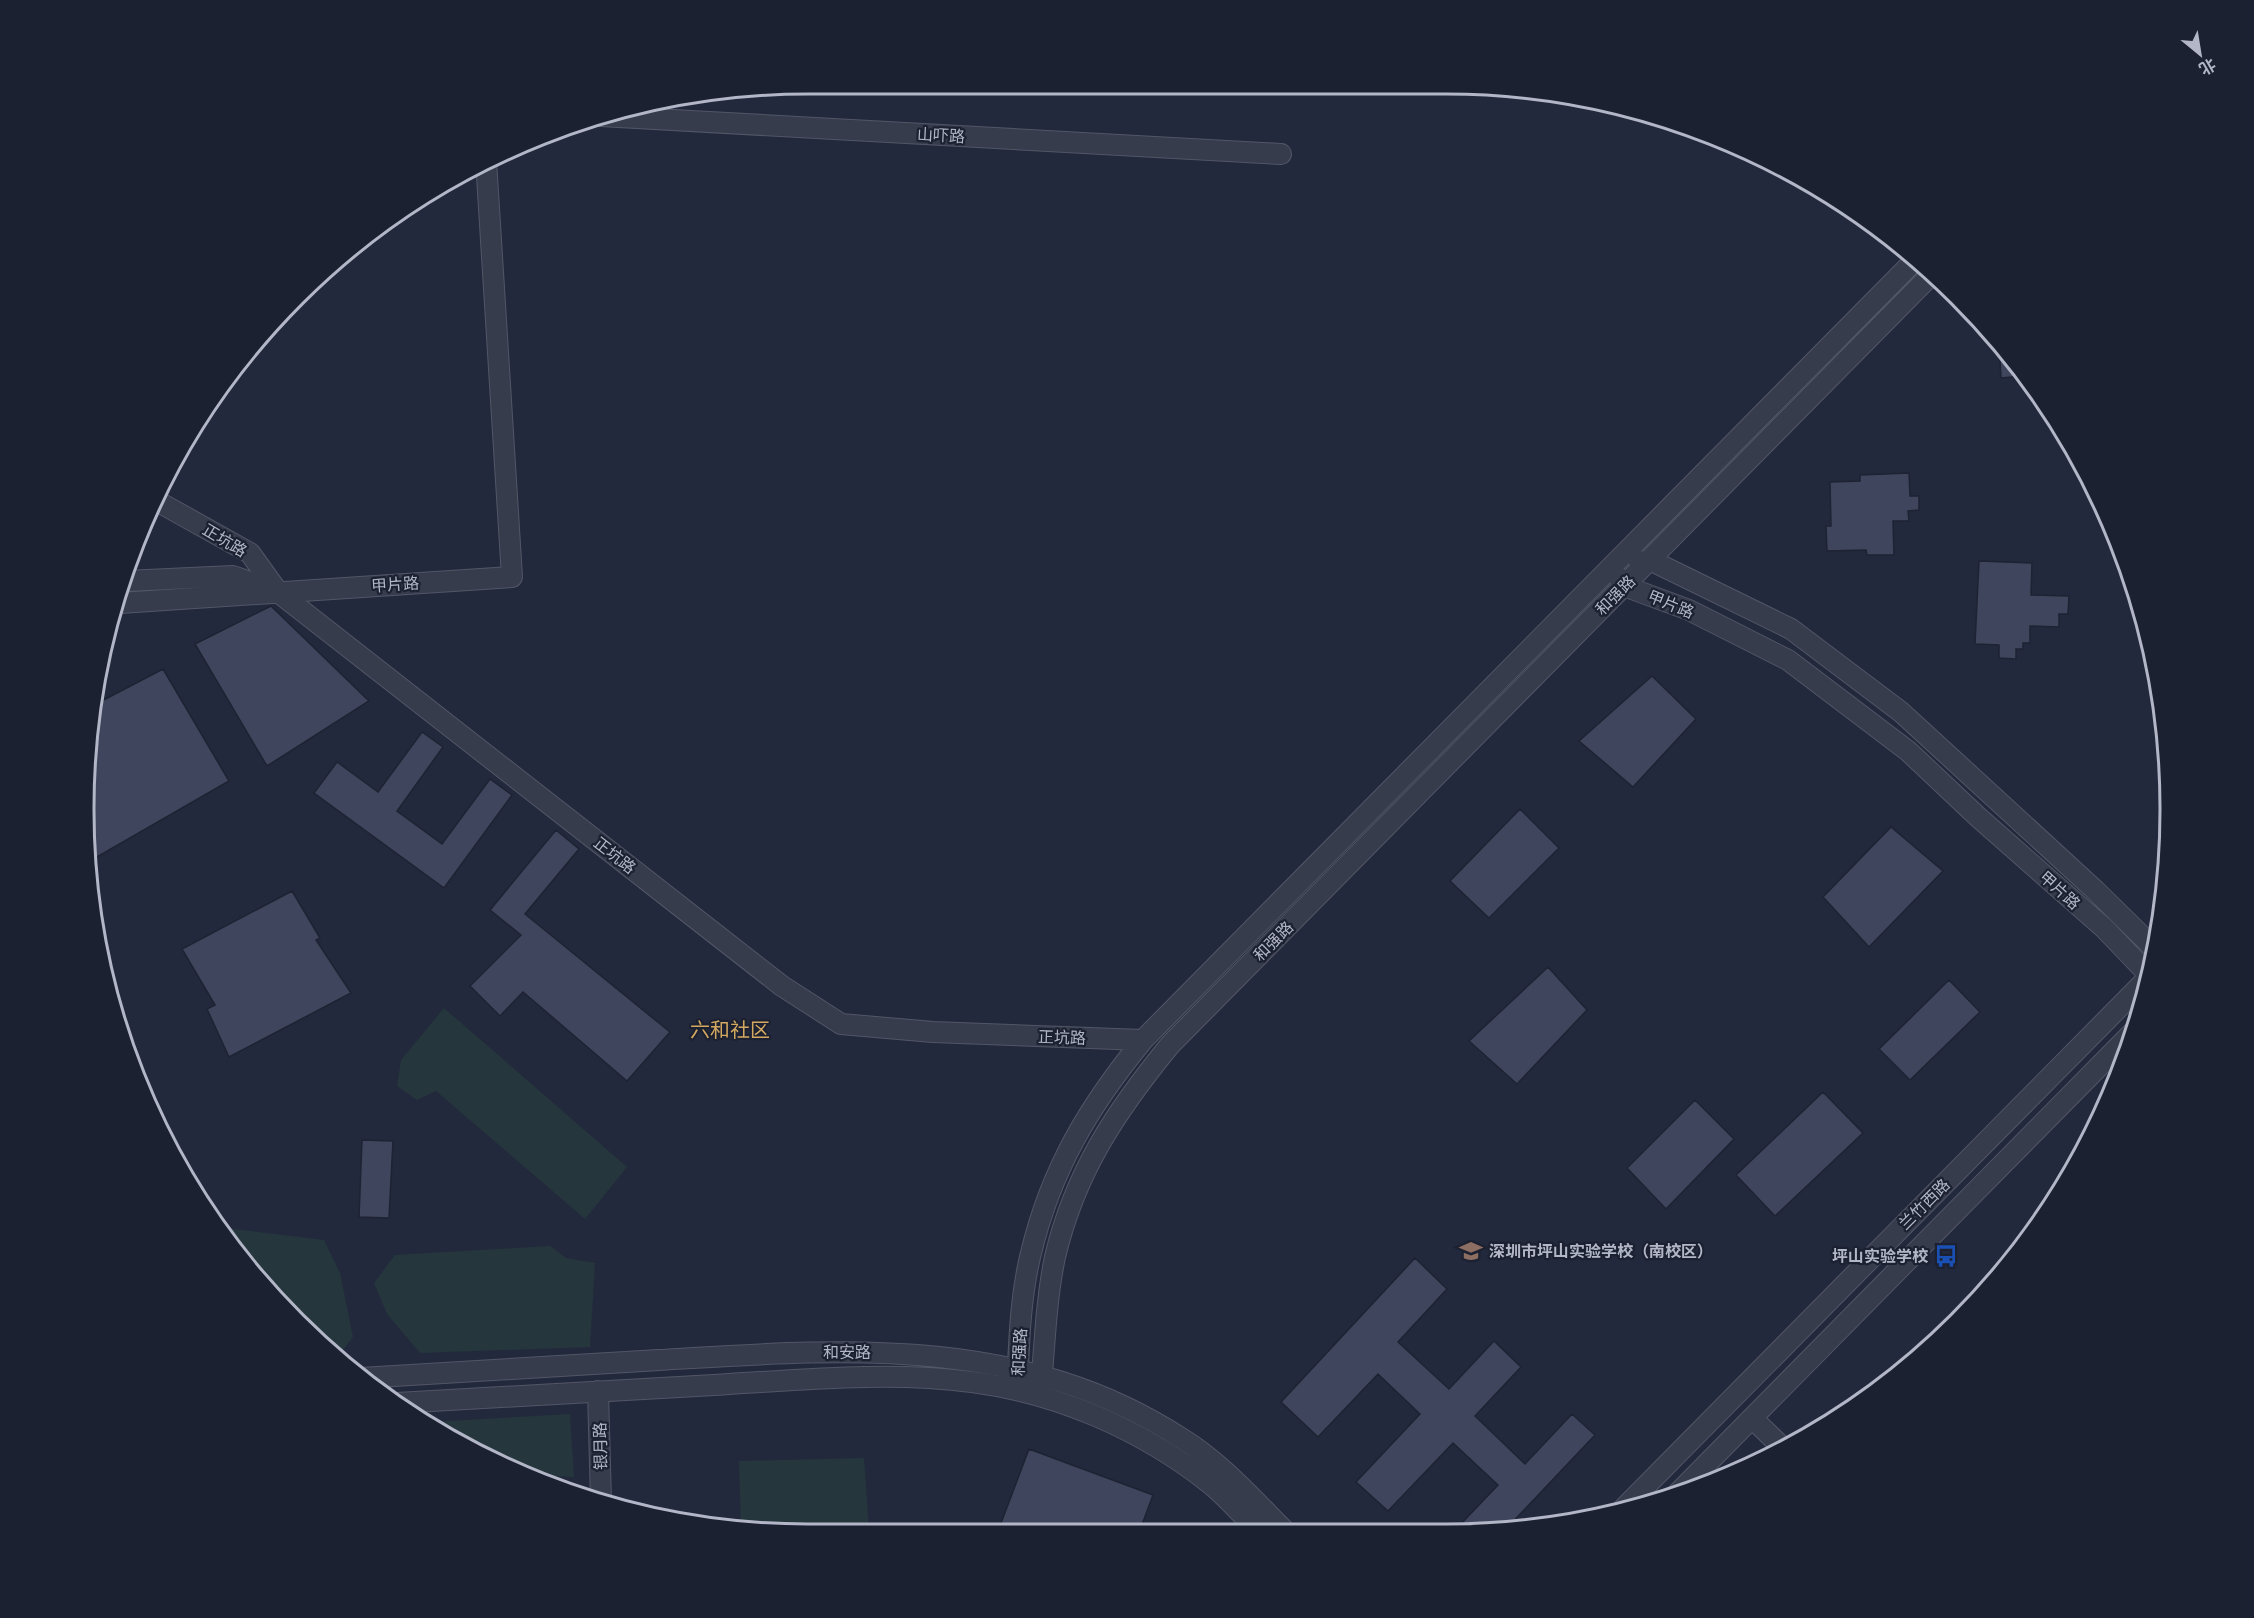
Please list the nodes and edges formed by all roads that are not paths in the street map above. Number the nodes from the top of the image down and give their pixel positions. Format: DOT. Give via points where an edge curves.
graph roads {
  1 [pos="630,118"];
  2 [pos="1281,154"];
  3 [pos="487,171"];
  4 [pos="1909,266"];
  5 [pos="1925,281"];
  6 [pos="163,504"];
  7 [pos="1650,560"];
  8 [pos="1612,566"];
  9 [pos="131,581"];
  10 [pos="1624,586"];
  11 [pos="278,592"];
  12 [pos="125,603"];
  13 [pos="2147,941"];
  14 [pos="2141,968"];
  15 [pos="2136,989"];
  16 [pos="1143,1040"];
  17 [pos="2119,1046"];
  18 [pos="951,1357"];
  19 [pos="1018,1368"];
  20 [pos="1042,1375"];
  21 [pos="376,1377"];
  22 [pos="949,1381"];
  23 [pos="1017,1390"];
  24 [pos="598,1391"];
  25 [pos="411,1402"];
  26 [pos="1752,1418"];
  27 [pos="1776,1442"];
  28 [pos="1691,1480"];
  29 [pos="601,1492"];
  30 [pos="1634,1498"];
  31 [pos="1251,1524"];
  32 [pos="1278,1524"];
  1 -- 2 [label="street, 山吓路"];
  3 -- 11 [label="street, 甲片路" via="512,577"];
  4 -- 8 [label="street, 和强路"];
  5 -- 7 [label="street, 和强路"];
  6 -- 11 [label="street, 正坑路" via="250,553"];
  7 -- 8 [label="street"];
  7 -- 10 [label="street, 和强路"];
  7 -- 13 [label="street, 甲片路" via="1791,629 1901,712"];
  8 -- 10 [label="street"];
  8 -- 16 [label="street, 和强路"];
  9 -- 11 [label="street, 甲片路" via="233,576"];
  10 -- 14 [label="street, 甲片路" via="1689,610 1797,666 1908,751 2104,928"];
  10 -- 20 [label="street, 和强路" via="1170,1045 1131,1093 1102,1137 1064,1222 1055,1259"];
  11 -- 12 [label="street, 甲片路"];
  11 -- 16 [label="street, 正坑路" via="782,986 841,1024 933,1032"];
  15 -- 30 [label="street, 兰竹西路"];
  16 -- 19 [label="street, 和强路" via="1089,1111 1046,1201 1030,1254"];
  17 -- 26 [label="street, 兰竹西路"];
  18 -- 19 [label="street, 和安路"];
  18 -- 21 [label="street, 和安路" via="919,1353 750,1354"];
  18 -- 22 [label="street"];
  19 -- 20 [label="street, 和安路"];
  19 -- 23 [label="street, 和强路"];
  20 -- 23 [label="street, 和强路"];
  20 -- 32 [label="street, 和安路" via="1109,1400 1181,1437 1221,1468"];
  22 -- 23 [label="street, 和安路"];
  22 -- 24 [label="street, 和安路" via="840,1378"];
  23 -- 31 [label="street, 和安路" via="1058,1401 1139,1437 1209,1483"];
  24 -- 25 [label="street, 和安路"];
  24 -- 29 [label="street, 银月路"];
  26 -- 27 [label="street"];
  26 -- 28 [label="street, 兰竹西路"];
}
